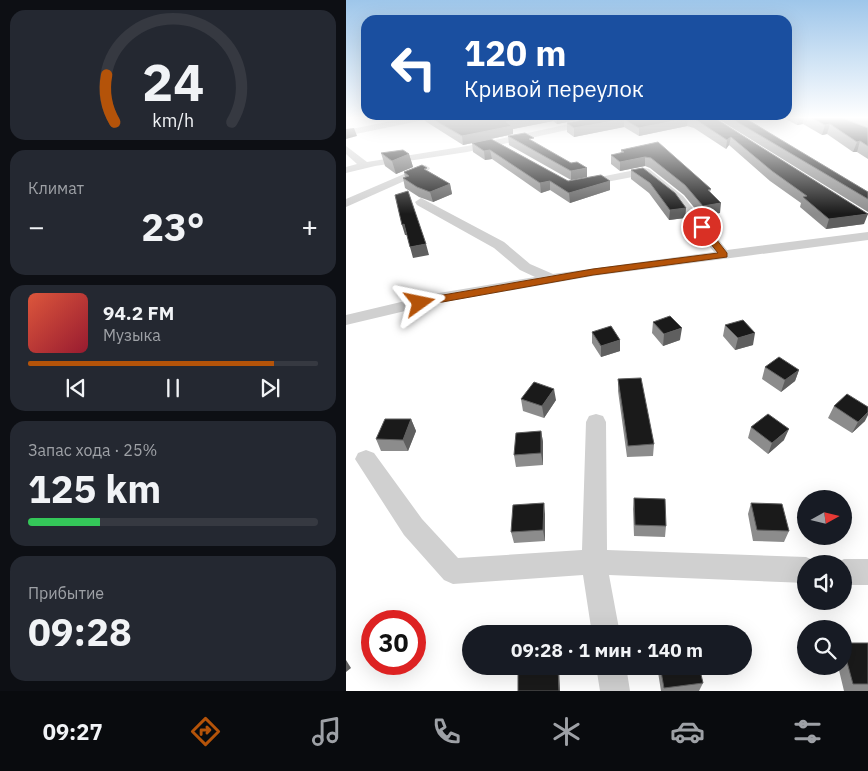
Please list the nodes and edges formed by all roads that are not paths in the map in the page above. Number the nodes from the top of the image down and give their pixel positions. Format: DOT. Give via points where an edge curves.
graph roads {
  1 [pos="464,149"];
  2 [pos="466,149"];
  3 [pos="507,149"];
  4 [pos="346,150"];
  5 [pos="512,152"];
  6 [pos="366,165"];
  7 [pos="346,170"];
  8 [pos="569,186"];
  9 [pos="420,202"];
  10 [pos="346,203"];
  11 [pos="868,236"];
  12 [pos="724,255"];
  13 [pos="554,280"];
  14 [pos="346,320"];
  15 [pos="596,422"];
  16 [pos="366,459"];
  17 [pos="594,562"];
  18 [pos="797,570"];
  19 [pos="852,572"];
  20 [pos="868,572"];
  21 [pos="604,625"];
  22 [pos="612,675"];
  23 [pos="615,691"];
  1 -- 6 [label="street"];
  2 -- 10 [label="street"];
  3 -- 5 [label="street"];
  4 -- 6 [label="street"];
  6 -- 7 [label="street"];
  8 -- 12 [label="street" via="645,171 679,199"];
  9 -- 13 [label="street" via="499,244 525,267"];
  11 -- 12 [label="street"];
  12 -- 13 [label="street"];
  13 -- 14 [label="street" via="439,298"];
  15 -- 17 [label="street"];
  16 -- 17 [label="street" via="413,527 453,571"];
  17 -- 18 [label="street"];
  17 -- 21 [label="street"];
  19 -- 20 [label="street"];
  22 -- 23 [label="street"];
}
